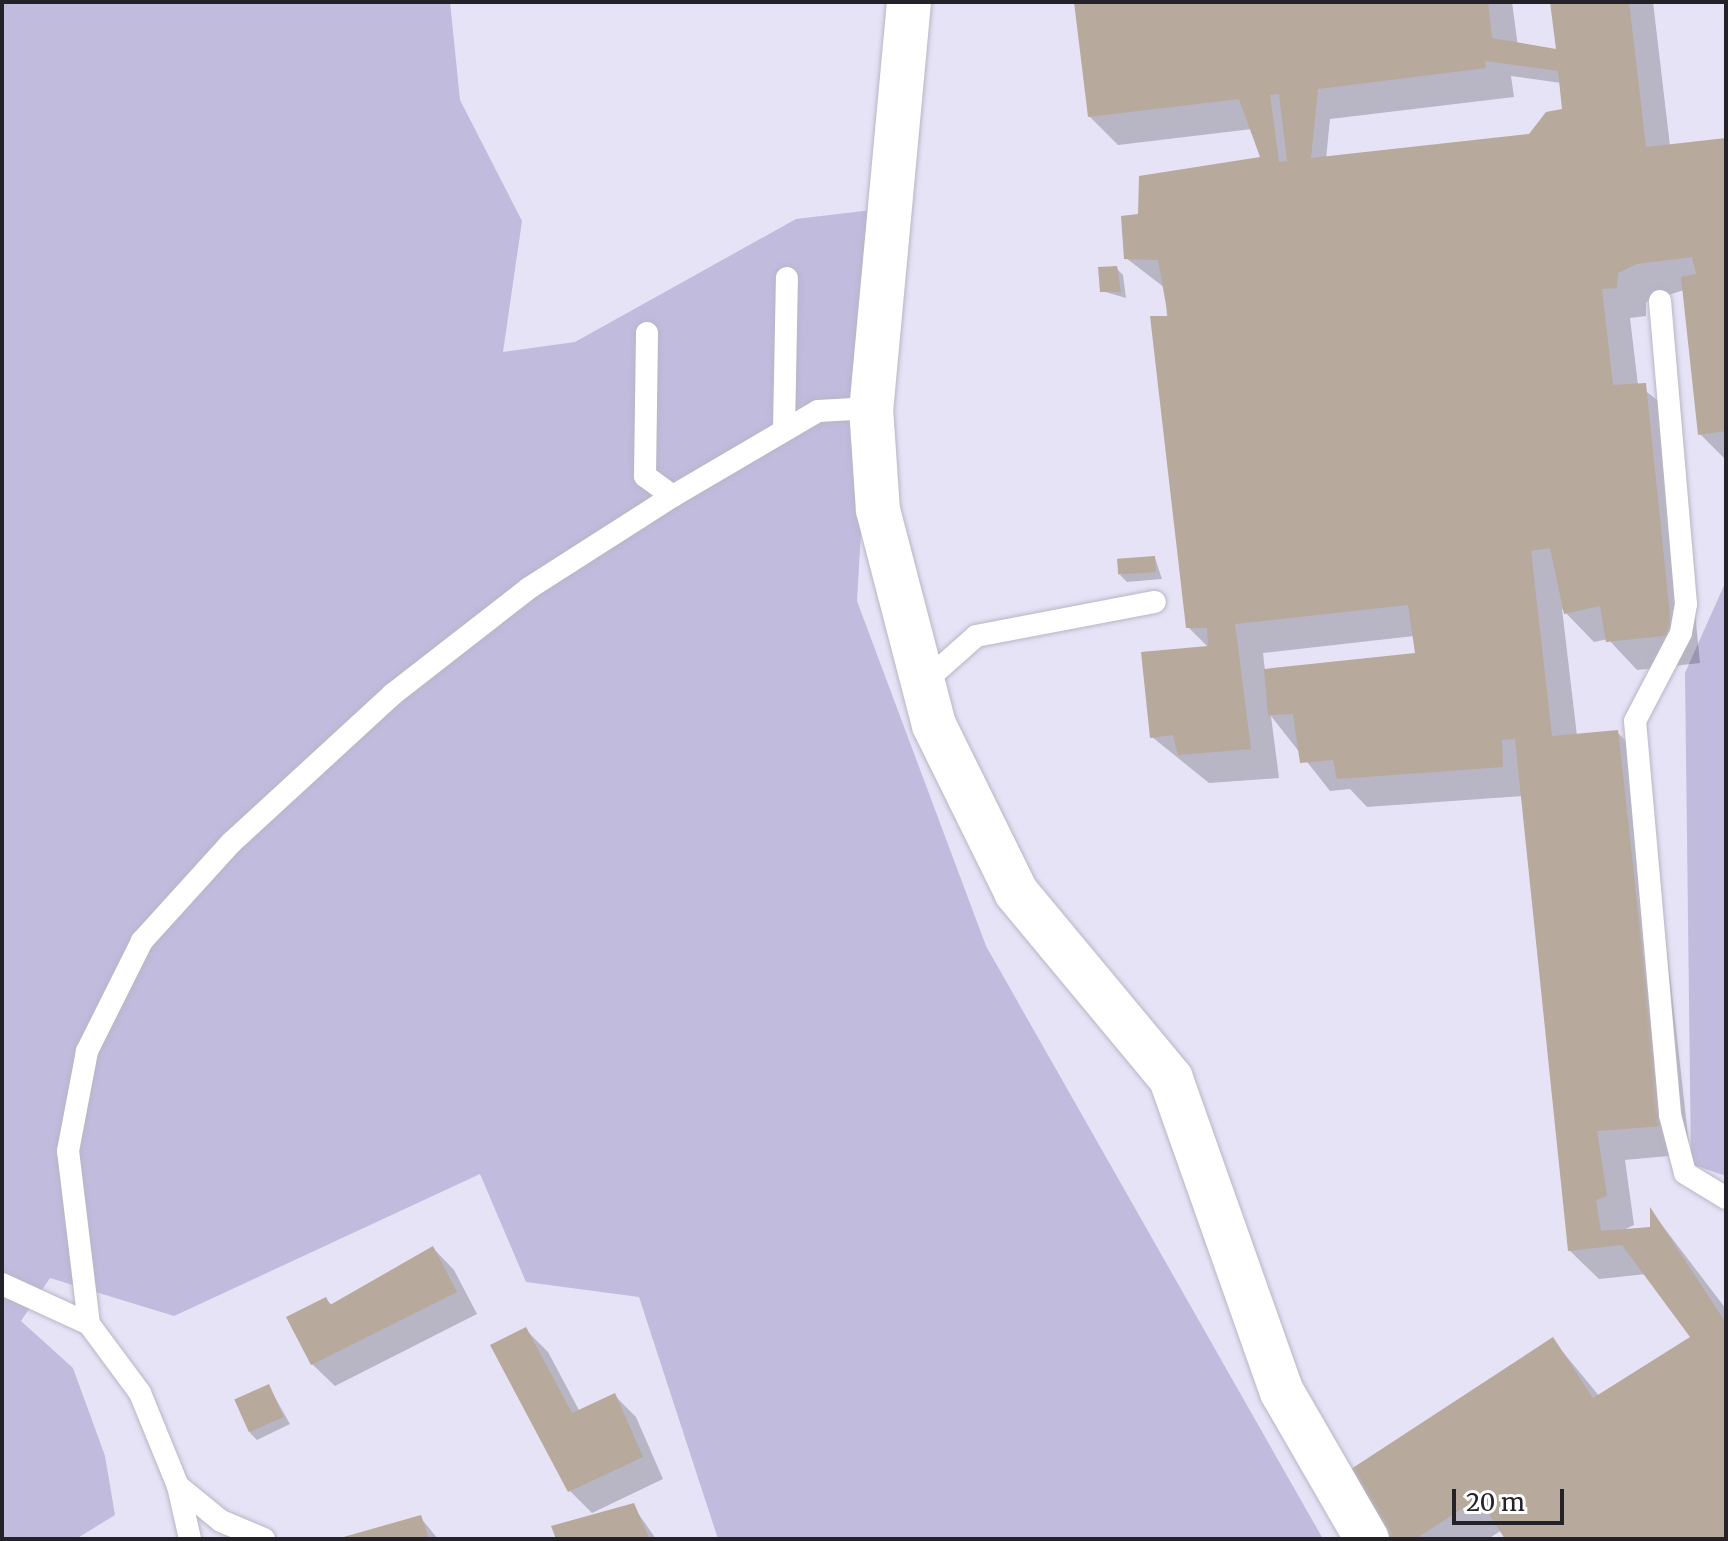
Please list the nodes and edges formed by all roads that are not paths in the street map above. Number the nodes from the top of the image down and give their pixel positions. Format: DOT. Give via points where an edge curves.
graph roads {
  1 [pos="909,2"];
  2 [pos="787,278"];
  3 [pos="1660,301"];
  4 [pos="647,333"];
  5 [pos="871,408"];
  6 [pos="784,430"];
  7 [pos="673,496"];
  8 [pos="1155,602"];
  9 [pos="922,684"];
  10 [pos="1726,1198"];
  11 [pos="2,1284"];
  12 [pos="89,1324"];
  13 [pos="178,1486"];
  14 [pos="190,1539"];
  15 [pos="264,1539"];
  16 [pos="1367,1539"];
  1 -- 5 [label="street"];
  2 -- 6 [label="lane"];
  3 -- 10 [label="lane" via="1686,604 1681,633 1635,721 1670,1115 1685,1173"];
  4 -- 7 [label="lane" via="645,476"];
  5 -- 6 [label="lane" via="818,411"];
  5 -- 9 [label="street" via="878,510"];
  6 -- 7 [label="lane"];
  7 -- 12 [label="lane" via="529,588 393,694 231,843 142,941 87,1051 68,1151"];
  8 -- 9 [label="lane" via="976,636"];
  9 -- 16 [label="street" via="934,725 1016,892 1171,1079 1282,1392"];
  11 -- 12 [label="lane"];
  12 -- 13 [label="lane" via="140,1393"];
  13 -- 14 [label="lane"];
  13 -- 15 [label="lane" via="221,1521"];
}
